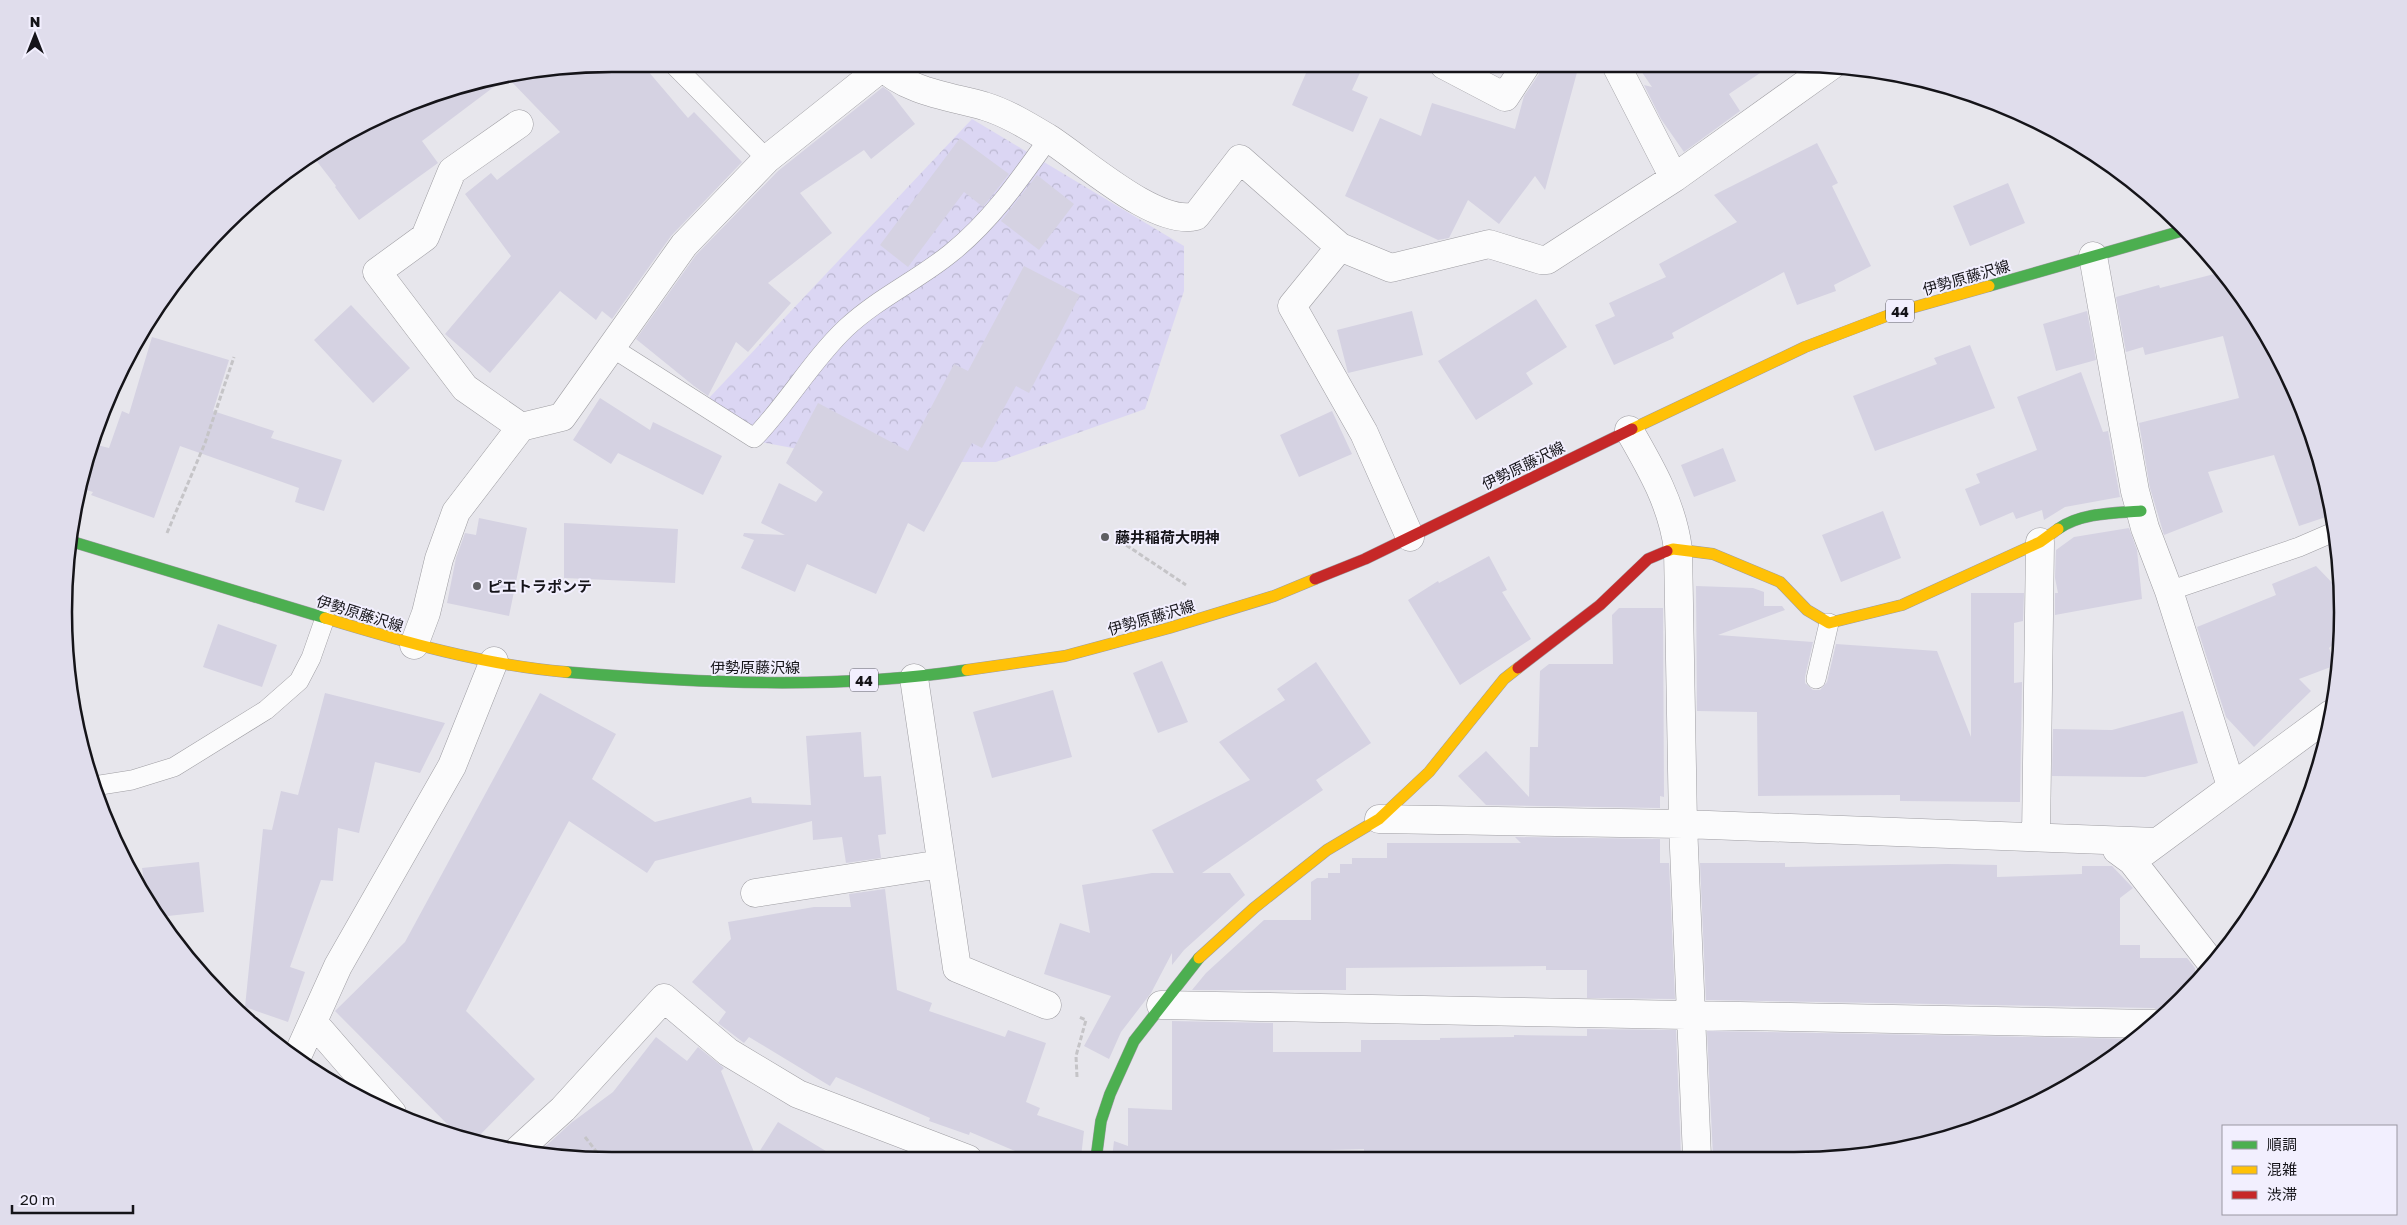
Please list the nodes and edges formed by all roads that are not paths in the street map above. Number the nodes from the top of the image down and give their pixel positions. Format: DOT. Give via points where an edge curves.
graph roads {
  1 [pos="681,72"];
  2 [pos="874,72"];
  3 [pos="893,72"];
  4 [pos="1459,72"];
  5 [pos="1522,72"];
  6 [pos="1620,72"];
  7 [pos="1820,73"];
  8 [pos="519,124"];
  9 [pos="1049,138"];
  10 [pos="767,159"];
  11 [pos="1674,178"];
  12 [pos="2177,232"];
  13 [pos="1340,247"];
  14 [pos="2093,256"];
  15 [pos="611,346"];
  16 [pos="521,427"];
  17 [pos="1628,430"];
  18 [pos="2141,511"];
  19 [pos="2329,535"];
  20 [pos="1410,537"];
  21 [pos="2040,542"];
  22 [pos="77,543"];
  23 [pos="1678,549"];
  24 [pos="2170,591"];
  25 [pos="325,618"];
  26 [pos="1830,623"];
  27 [pos="414,645"];
  28 [pos="494,661"];
  29 [pos="914,678"];
  30 [pos="1816,679"];
  31 [pos="2324,719"];
  32 [pos="101,785"];
  33 [pos="2231,786"];
  34 [pos="1379,819"];
  35 [pos="1683,824"];
  36 [pos="2036,837"];
  37 [pos="2103,839"];
  38 [pos="2157,842"];
  39 [pos="2132,860"];
  40 [pos="941,864"];
  41 [pos="755,893"];
  42 [pos="2208,959"];
  43 [pos="1047,1005"];
  44 [pos="1160,1005"];
  45 [pos="1691,1017"];
  46 [pos="313,1022"];
  47 [pos="2144,1024"];
  48 [pos="299,1052"];
  49 [pos="381,1100"];
  50 [pos="524,1145"];
  51 [pos="950,1152"];
  52 [pos="1097,1152"];
  53 [pos="1696,1152"];
  1 -- 10 [label="lane"];
  2 -- 10 [label="street"];
  3 -- 9 [label="street" via="916,88 985,107"];
  4 -- 5 [label="street" via="1506,97"];
  6 -- 11 [label="street"];
  7 -- 11 [label="street"];
  8 -- 16 [label="street" via="452,171 425,237 377,272 465,388"];
  9 -- 13 [label="street" via="1143,204 1171,216 1186,218 1196,216 1203,209 1240,159"];
  9 -- 15 [label="lane" via="1015,186 980,227 951,254 866,310 844,330 754,438"];
  10 -- 15 [label="street" via="684,245"];
  11 -- 13 [label="street" via="1547,260 1490,244 1391,268"];
  12 -- 14 [label="main road, 伊勢原藤沢線 / 44"];
  13 -- 20 [label="street" via="1292,306 1364,433"];
  14 -- 17 [label="main road, 伊勢原藤沢線 / 44" via="1897,312 1805,347"];
  14 -- 18 [label="street"];
  15 -- 16 [label="street" via="562,417"];
  16 -- 27 [label="street" via="456,512"];
  17 -- 20 [label="main road, 伊勢原藤沢線 / 44"];
  17 -- 23 [label="street" via="1658,481"];
  18 -- 21 [label="main road" via="2068,522"];
  18 -- 24 [label="street"];
  19 -- 24 [label="lane"];
  20 -- 29 [label="main road, 伊勢原藤沢線 / 44" via="1274,596 1169,628 1065,656"];
  21 -- 26 [label="main road" via="1902,605"];
  21 -- 36 [label="street"];
  22 -- 25 [label="main road, 伊勢原藤沢線 / 44"];
  23 -- 26 [label="main road" via="1713,554 1780,582 1807,610"];
  23 -- 34 [label="main road" via="1648,559 1600,605 1504,679 1429,772"];
  23 -- 35 [label="street"];
  24 -- 33 [label="street"];
  25 -- 27 [label="main road, 伊勢原藤沢線 / 44"];
  25 -- 32 [label="lane" via="299,681 266,710 174,767 132,780"];
  26 -- 30 [label="lane"];
  27 -- 28 [label="main road, 伊勢原藤沢線 / 44"];
  28 -- 29 [label="main road, 伊勢原藤沢線 / 44" via="534,669 743,684"];
  28 -- 46 [label="street" via="452,766 338,966"];
  29 -- 40 [label="street"];
  31 -- 33 [label="street"];
  33 -- 38 [label="street"];
  34 -- 35 [label="street"];
  34 -- 44 [label="main road" via="1327,850 1254,908 1194,962"];
  35 -- 36 [label="street"];
  35 -- 45 [label="street"];
  36 -- 37 [label="street"];
  37 -- 38 [label="street"];
  37 -- 39 [label="street"];
  38 -- 39 [label="street"];
  39 -- 42 [label="street"];
  40 -- 41 [label="street"];
  40 -- 43 [label="street" via="957,968"];
  44 -- 45 [label="street"];
  44 -- 52 [label="main road" via="1134,1041 1110,1094"];
  45 -- 47 [label="street"];
  45 -- 53 [label="street"];
  46 -- 48 [label="street"];
  46 -- 49 [label="street"];
  50 -- 51 [label="street" via="563,1109 664,998 728,1052 798,1094"];
}
